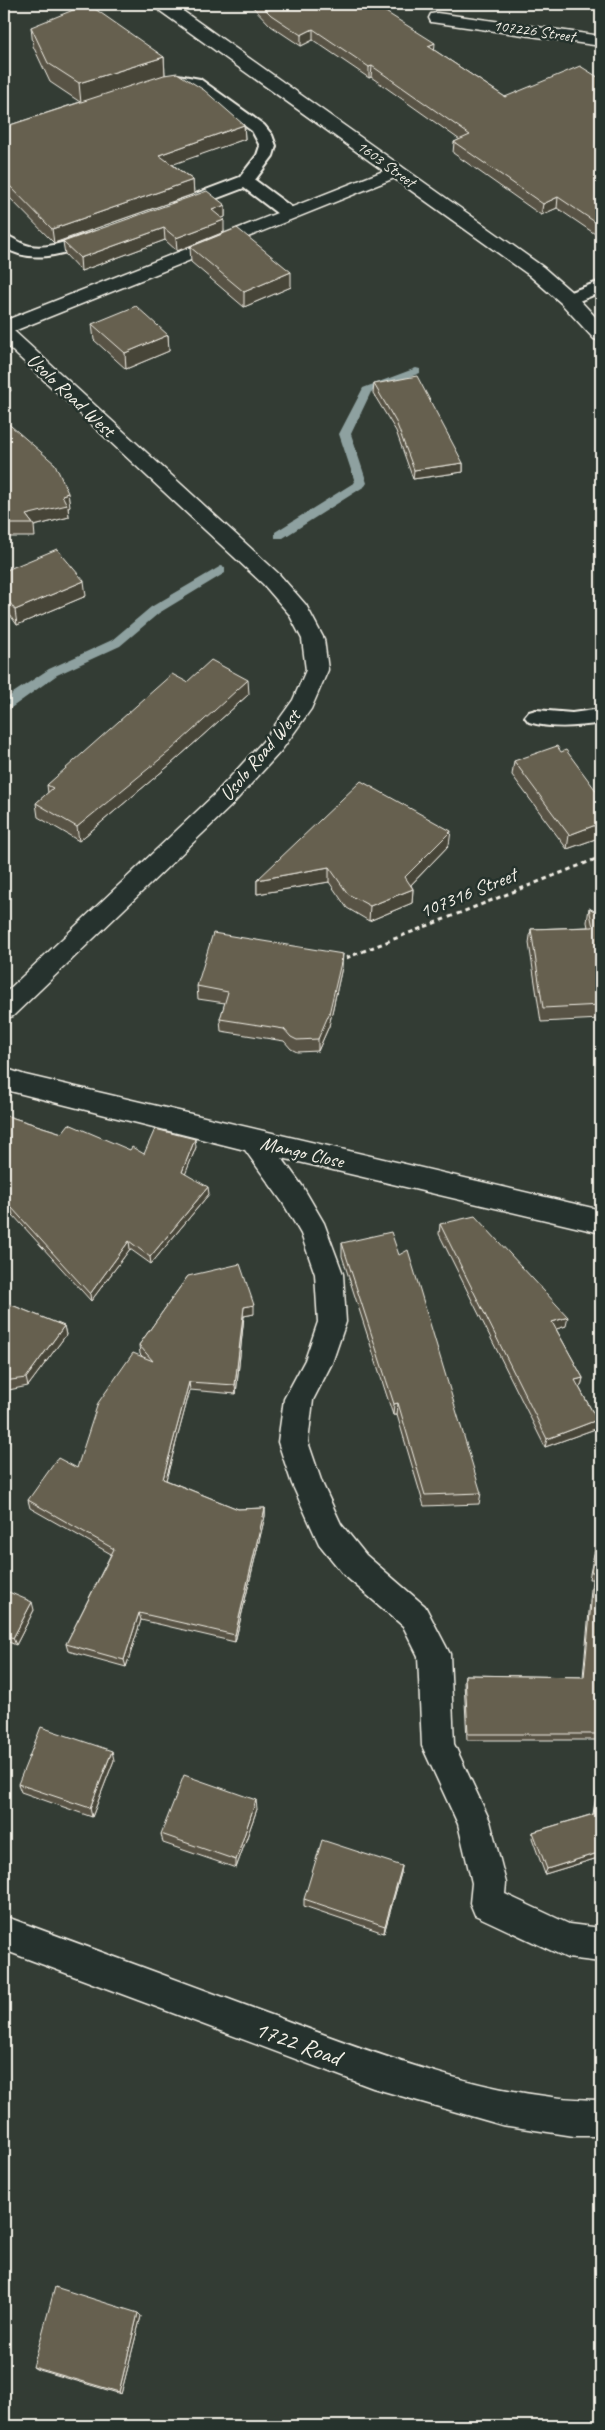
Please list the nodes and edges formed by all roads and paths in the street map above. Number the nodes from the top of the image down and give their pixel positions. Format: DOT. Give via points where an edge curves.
graph roads {
  1 [pos="162,4"];
  2 [pos="437,18"];
  3 [pos="601,41"];
  4 [pos="142,89"];
  5 [pos="396,171"];
  6 [pos="246,181"];
  7 [pos="164,212"];
  8 [pos="288,213"];
  9 [pos="110,232"];
  10 [pos="4,240"];
  11 [pos="601,286"];
  12 [pos="568,299"];
  13 [pos="4,328"];
  14 [pos="4,332"];
  15 [pos="601,335"];
  16 [pos="601,716"];
  17 [pos="536,717"];
  18 [pos="601,856"];
  19 [pos="346,958"];
  20 [pos="4,1009"];
  21 [pos="4,1078"];
  22 [pos="254,1141"];
  23 [pos="601,1221"];
  24 [pos="4,1933"];
  25 [pos="601,1945"];
  26 [pos="601,2118"];
  1 -- 5 [label="street, 1603 Street"];
  2 -- 3 [label="street, 107226 Street"];
  4 -- 6 [label="lane" via="178,80 194,82 258,128 268,146 265,156"];
  5 -- 8 [label="street"];
  5 -- 12 [label="street, 1603 Street" via="536,271"];
  6 -- 7 [label="lane"];
  6 -- 8 [label="lane"];
  8 -- 13 [label="street"];
  9 -- 10 [label="lane" via="57,250 41,252 12,248"];
  11 -- 12 [label="lane"];
  12 -- 15 [label="street, 1603 Street"];
  14 -- 20 [label="street, Usolo Road West" via="271,579 298,610 313,639 317,670 298,710 273,745 222,801"];
  16 -- 17 [label="lane" via="572,720"];
  18 -- 19 [label="path, 107316 Street"];
  21 -- 22 [label="street, Mango Close"];
  22 -- 23 [label="street, Mango Close"];
  22 -- 25 [label="street" via="293,1195 314,1232 329,1274 332,1322 318,1363 299,1400 293,1442 307,1484 330,1534 355,1566 414,1616 434,1654 438,1746 474,1821 489,1883 487,1903 567,1941"];
  24 -- 26 [label="street, 1722 Road" via="373,2070 502,2107 574,2118"];
}
